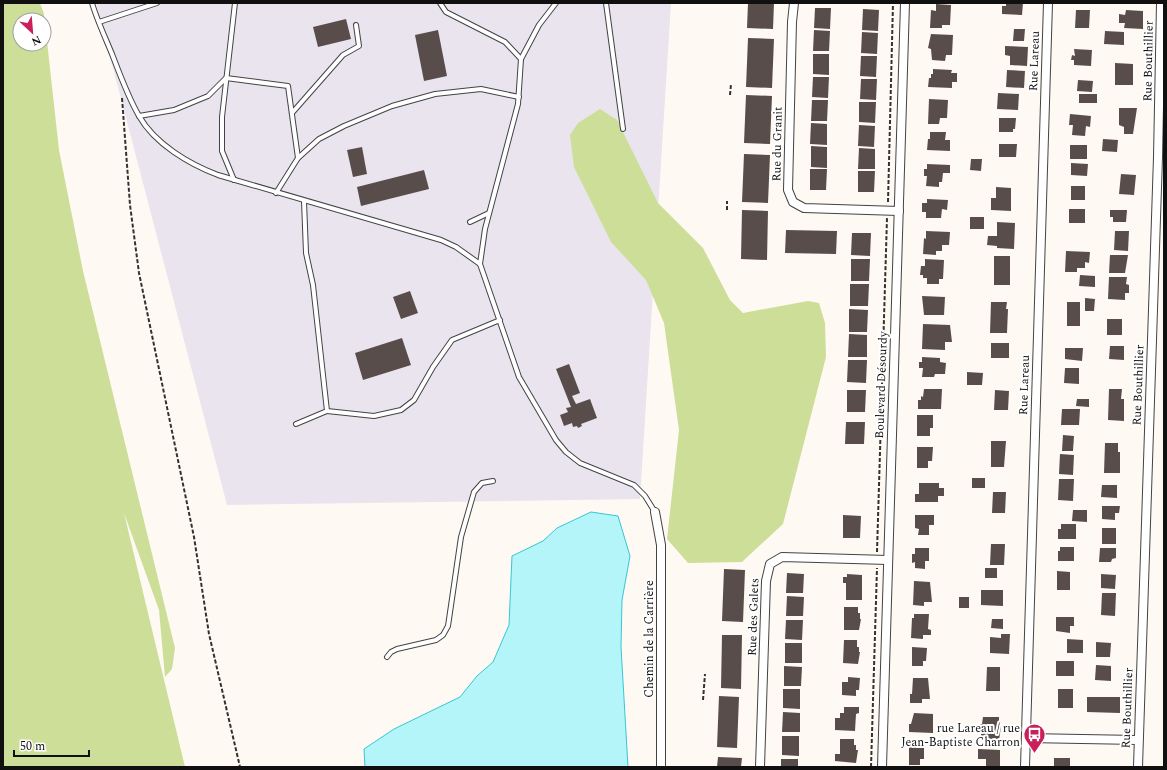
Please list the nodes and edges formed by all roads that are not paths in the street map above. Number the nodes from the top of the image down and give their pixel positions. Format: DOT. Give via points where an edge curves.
graph roads {
  1 [pos="92,3"];
  2 [pos="157,3"];
  3 [pos="235,3"];
  4 [pos="440,3"];
  5 [pos="556,3"];
  6 [pos="606,3"];
  7 [pos="794,3"];
  8 [pos="905,3"];
  9 [pos="1048,3"];
  10 [pos="1162,3"];
  11 [pos="99,22"];
  12 [pos="356,25"];
  13 [pos="522,59"];
  14 [pos="226,78"];
  15 [pos="519,97"];
  16 [pos="292,113"];
  17 [pos="139,116"];
  18 [pos="623,129"];
  19 [pos="298,158"];
  20 [pos="234,180"];
  21 [pos="276,193"];
  22 [pos="304,201"];
  23 [pos="899,210"];
  24 [pos="489,213"];
  25 [pos="470,222"];
  26 [pos="480,264"];
  27 [pos="500,320"];
  28 [pos="327,411"];
  29 [pos="296,424"];
  30 [pos="493,481"];
  31 [pos="654,512"];
  32 [pos="888,560"];
  33 [pos="387,657"];
  34 [pos="1026,738"];
  35 [pos="1138,740"];
  36 [pos="661,767"];
  37 [pos="760,767"];
  38 [pos="882,767"];
  39 [pos="1025,767"];
  40 [pos="1138,767"];
  1 -- 11 [label="lane"];
  2 -- 11 [label="lane"];
  3 -- 14 [label="lane"];
  4 -- 13 [label="lane" via="446,12 505,42"];
  5 -- 13 [label="lane" via="539,25"];
  6 -- 18 [label="lane"];
  7 -- 23 [label="street, Rue du Granit" via="788,190 791,199 804,208"];
  8 -- 23 [label="street, Boulevard Désourdy"];
  9 -- 34 [label="street, Rue Lareau"];
  10 -- 35 [label="street, Rue Bouthillier"];
  11 -- 17 [label="lane"];
  12 -- 16 [label="lane" via="360,46 343,55"];
  13 -- 15 [label="lane"];
  14 -- 16 [label="lane" via="288,86"];
  14 -- 17 [label="lane" via="208,96 174,110"];
  14 -- 20 [label="lane" via="222,151"];
  15 -- 19 [label="lane" via="481,89 435,94 392,106 344,126 319,139"];
  15 -- 24 [label="lane"];
  16 -- 19 [label="lane"];
  17 -- 20 [label="lane" via="153,133 176,153 200,168"];
  19 -- 21 [label="lane"];
  20 -- 21 [label="lane"];
  21 -- 22 [label="lane"];
  22 -- 26 [label="lane" via="442,240"];
  22 -- 28 [label="lane" via="306,253 313,286"];
  23 -- 32 [label="street, Boulevard Désourdy"];
  24 -- 25 [label="lane"];
  24 -- 26 [label="lane"];
  26 -- 27 [label="lane"];
  27 -- 28 [label="lane" via="452,340 414,400 401,410 374,416"];
  27 -- 31 [label="lane" via="519,377 556,440 580,463 634,485 645,496"];
  28 -- 29 [label="lane"];
  30 -- 33 [label="lane" via="482,483 474,492 461,537 448,626 444,635 436,640 396,649"];
  31 -- 36 [label="street, Chemin de la Carrière" via="661,545"];
  32 -- 37 [label="street, Rue des Galets" via="782,557 770,564 766,581"];
  32 -- 38 [label="street, Boulevard Désourdy"];
  34 -- 35 [label="street"];
  34 -- 39 [label="street, Rue Lareau"];
  35 -- 40 [label="street, Rue Bouthillier"];
}
